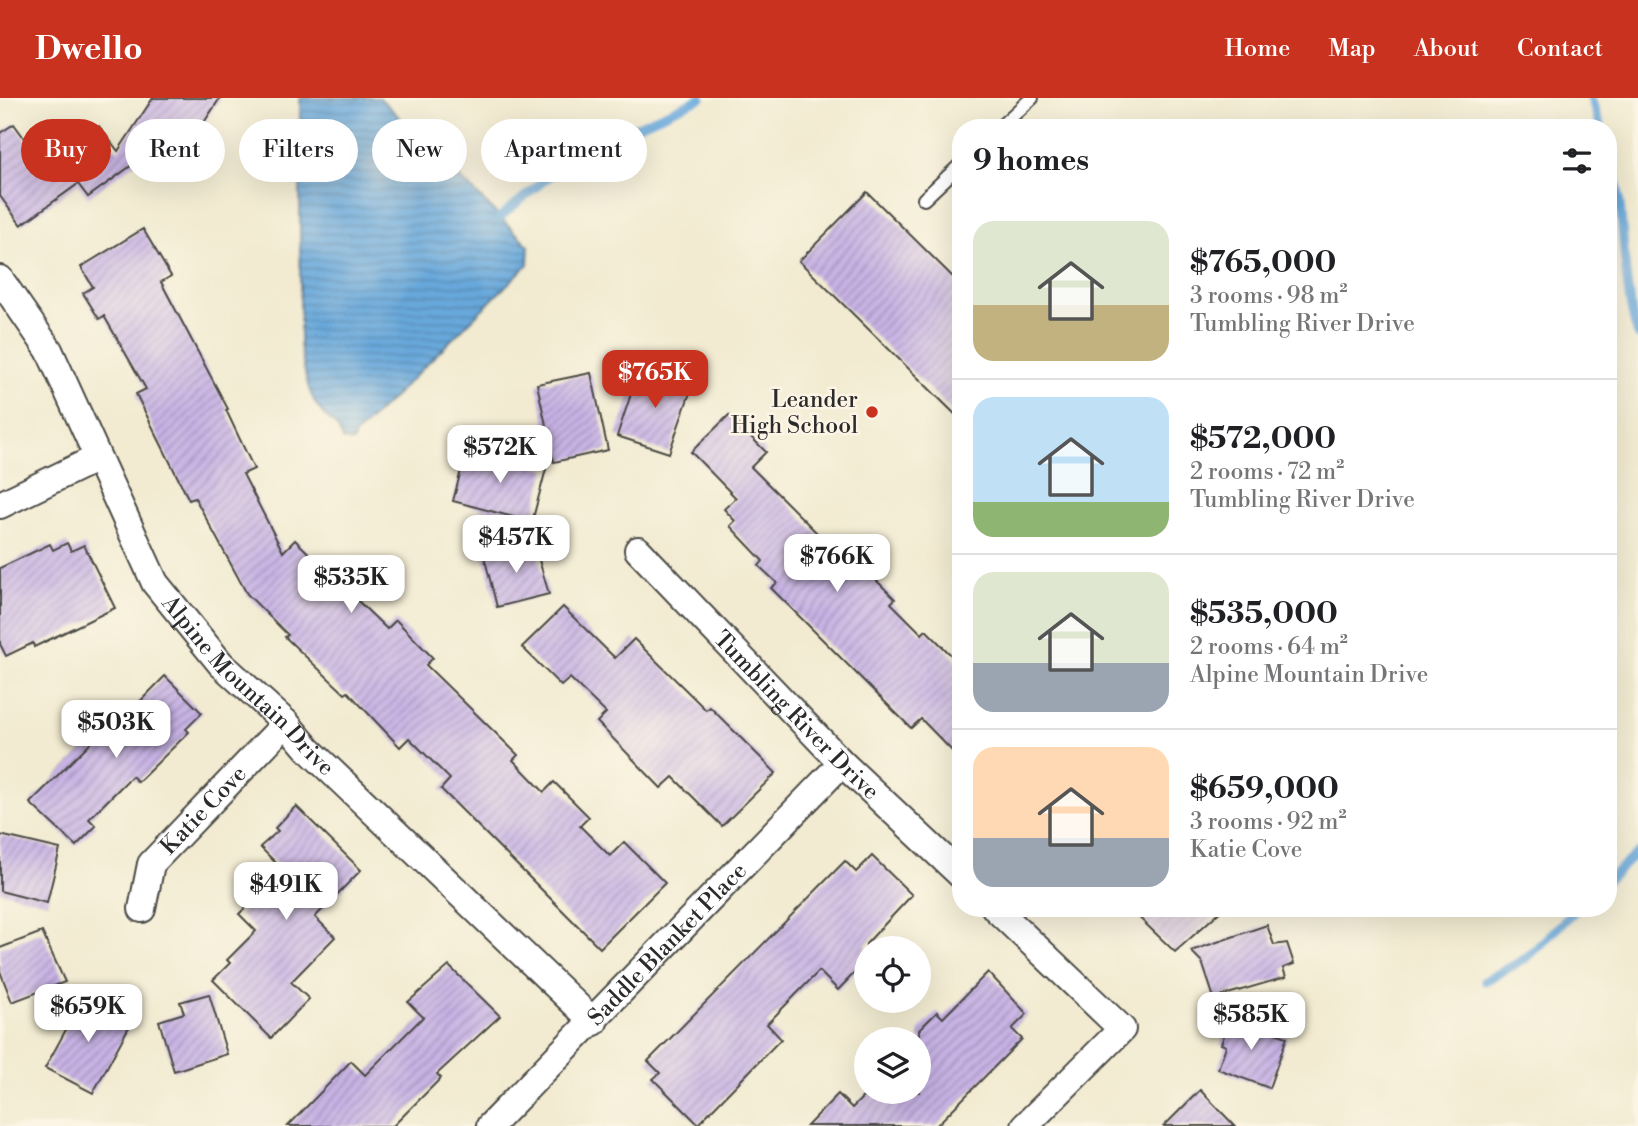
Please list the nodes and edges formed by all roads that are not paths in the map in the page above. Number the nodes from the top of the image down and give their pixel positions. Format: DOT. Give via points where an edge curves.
graph roads {
  1 [pos="1032,98"];
  2 [pos="1009,119"];
  3 [pos="952,173"];
  4 [pos="924,199"];
  5 [pos="0,279"];
  6 [pos="97,458"];
  7 [pos="0,505"];
  8 [pos="638,550"];
  9 [pos="286,723"];
  10 [pos="842,763"];
  11 [pos="952,867"];
  12 [pos="142,909"];
  13 [pos="1004,917"];
  14 [pos="594,1022"];
  15 [pos="490,1126"];
  16 [pos="1025,1126"];
  1 -- 2 [label="lane"];
  3 -- 4 [label="lane"];
  5 -- 6 [label="street, Alpine Mountain Drive" via="49,350"];
  6 -- 7 [label="street"];
  6 -- 9 [label="street, Alpine Mountain Drive" via="155,583 221,664"];
  8 -- 10 [label="street, Tumbling River Drive"];
  9 -- 12 [label="street, Katie Cove" via="151,864"];
  9 -- 14 [label="street, Alpine Mountain Drive"];
  10 -- 11 [label="street, Tumbling River Drive"];
  10 -- 14 [label="street, Saddle Blanket Place"];
  13 -- 16 [label="street" via="1122,1029"];
  14 -- 15 [label="street, Saddle Blanket Place"];
}
